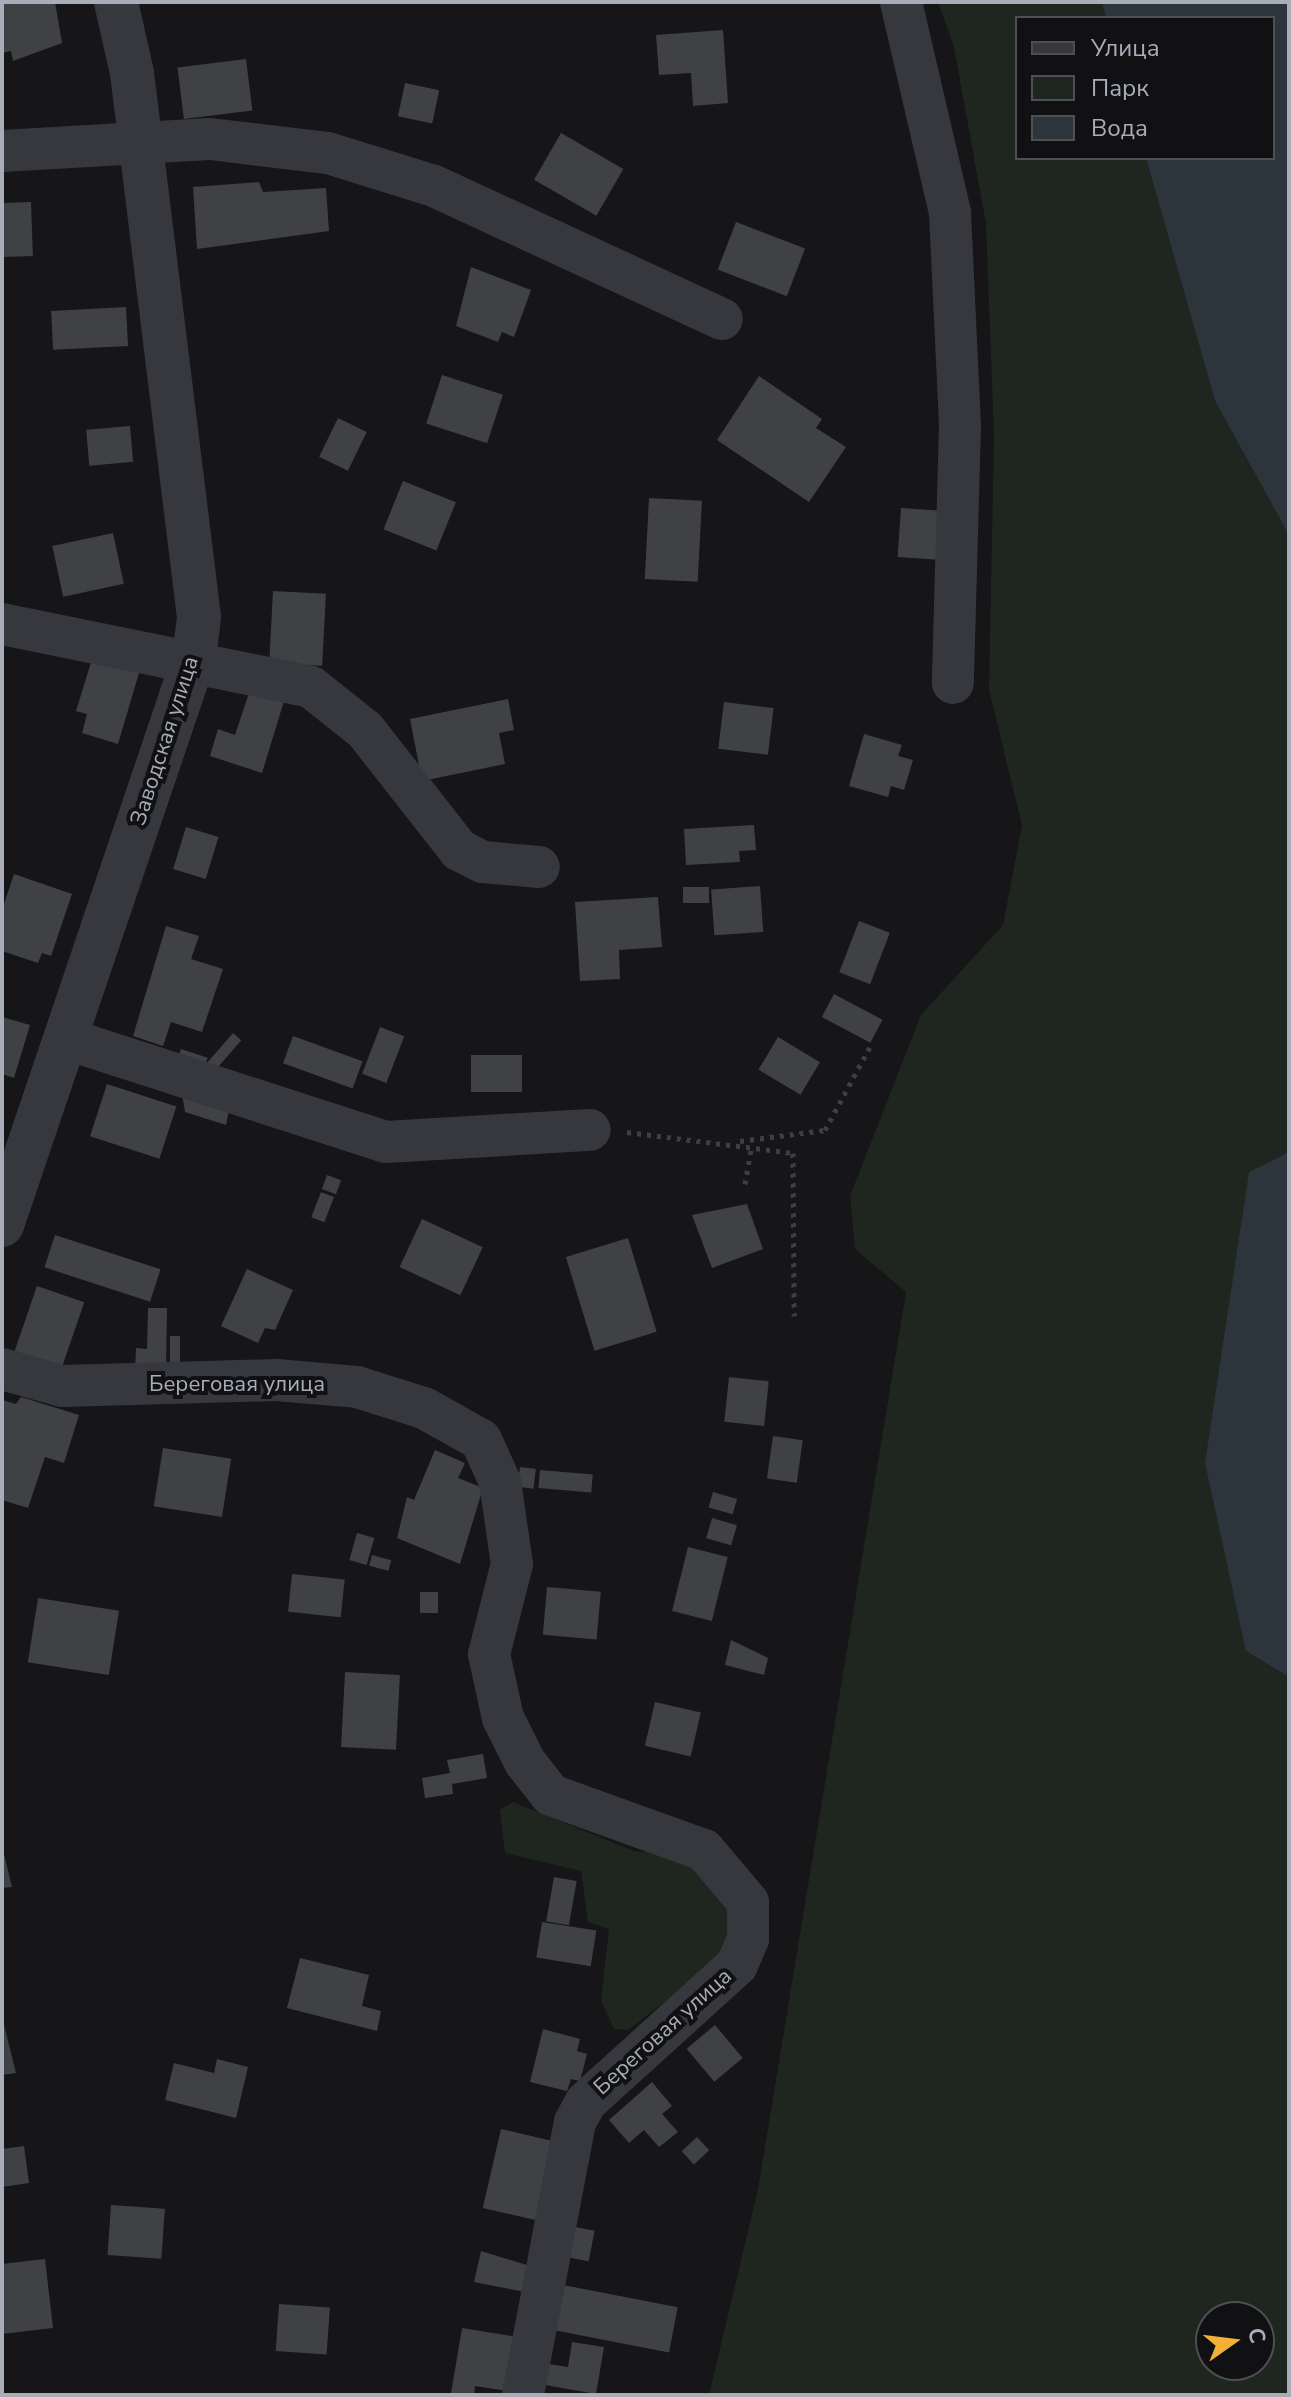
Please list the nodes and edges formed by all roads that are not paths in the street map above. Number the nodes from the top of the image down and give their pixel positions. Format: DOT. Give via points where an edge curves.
graph roads {
  1 [pos="116,2"];
  2 [pos="901,2"];
  3 [pos="141,145"];
  4 [pos="2,151"];
  5 [pos="722,319"];
  6 [pos="2,624"];
  7 [pos="194,658"];
  8 [pos="953,683"];
  9 [pos="539,867"];
  10 [pos="67,1039"];
  11 [pos="590,1130"];
  12 [pos="2,1225"];
  13 [pos="2,1369"];
  14 [pos="523,2395"];
  1 -- 3 [label="street, Заводская улица"];
  2 -- 8 [label="street" via="950,213 960,426"];
  3 -- 4 [label="street"];
  3 -- 5 [label="street" via="210,139 328,153 434,186"];
  3 -- 7 [label="street, Заводская улица" via="198,567"];
  6 -- 7 [label="street"];
  7 -- 9 [label="street" via="311,687 332,700 459,850 483,862"];
  7 -- 10 [label="street, Заводская улица"];
  10 -- 11 [label="street" via="386,1142"];
  10 -- 12 [label="street, Заводская улица"];
  13 -- 14 [label="street, Береговая улица" via="62,1386 276,1380 357,1387 424,1408 481,1440 502,1490 512,1564 489,1654 503,1718 525,1762 551,1795 704,1850 748,1902 740,1961 586,2102 575,2122"];
}
